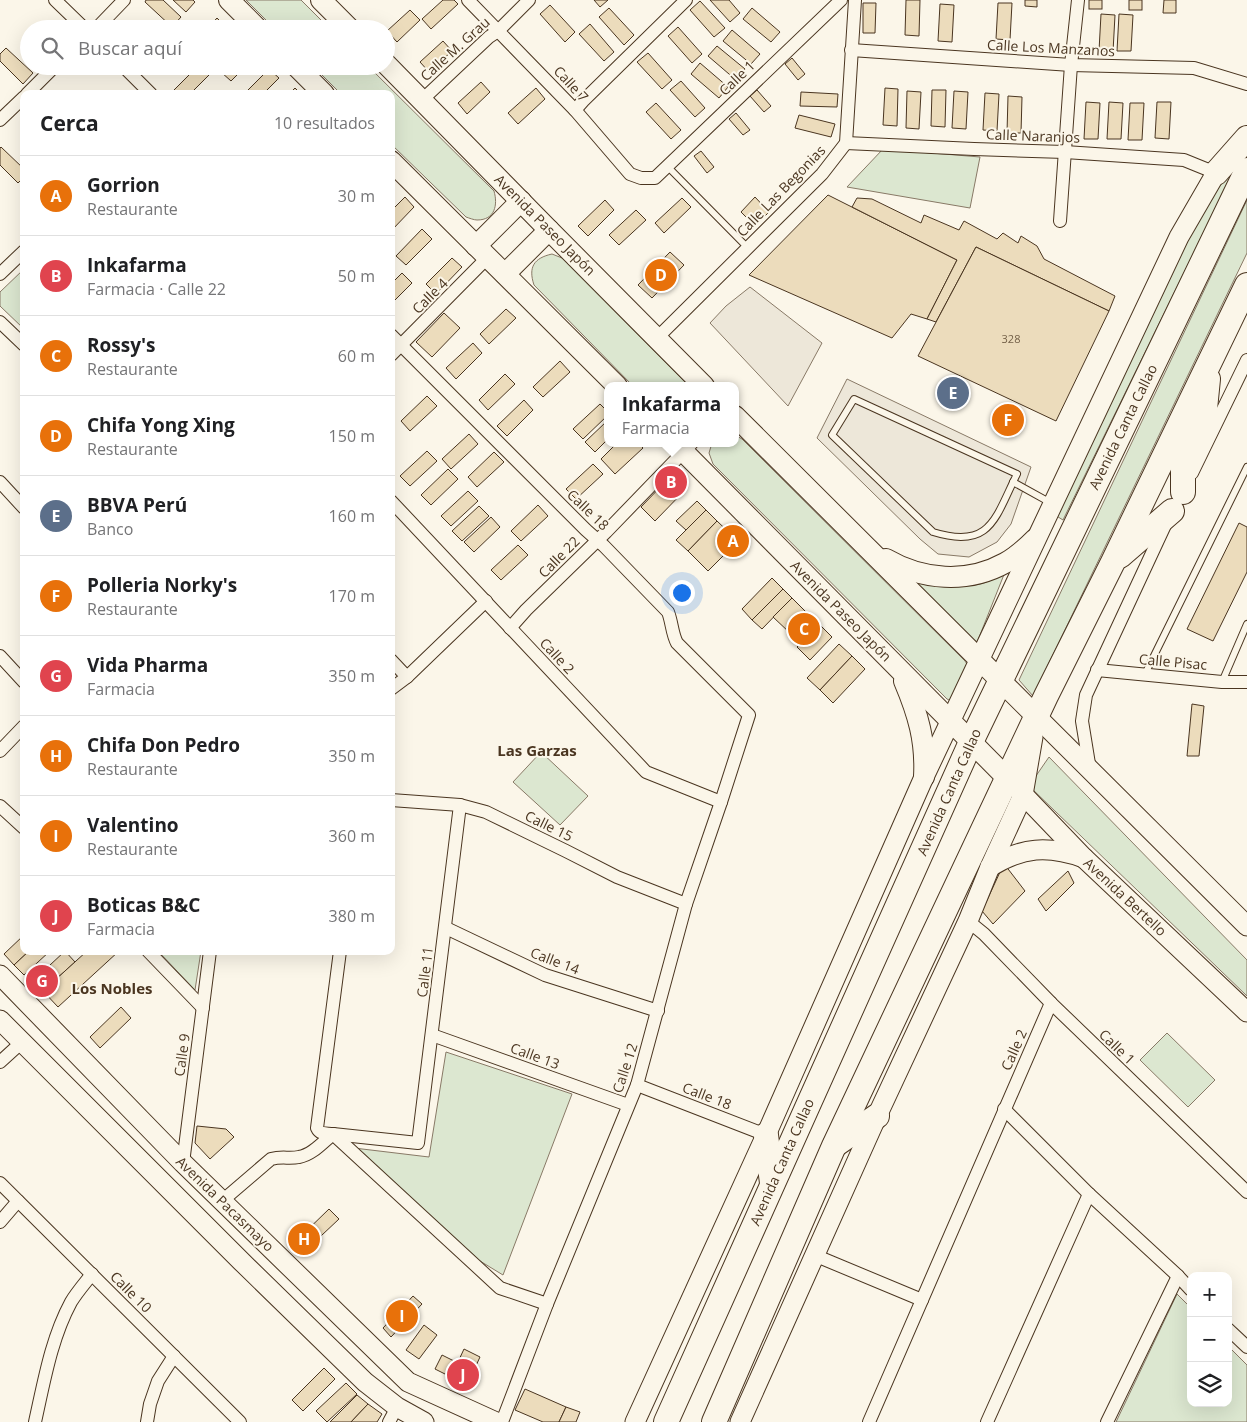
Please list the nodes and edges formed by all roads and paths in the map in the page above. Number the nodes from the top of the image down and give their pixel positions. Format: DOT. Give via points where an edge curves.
graph roads {
  1 [pos="55,0"];
  2 [pos="124,0"];
  3 [pos="229,0"];
  4 [pos="321,0"];
  5 [pos="468,0"];
  6 [pos="529,0"];
  7 [pos="686,0"];
  8 [pos="841,0"];
  9 [pos="855,0"];
  10 [pos="1078,0"];
  11 [pos="76,20"];
  12 [pos="105,20"];
  13 [pos="249,20"];
  14 [pos="341,20"];
  15 [pos="498,31"];
  16 [pos="851,50"];
  17 [pos="1072,65"];
  18 [pos="395,73"];
  19 [pos="46,75"];
  20 [pos="132,75"];
  21 [pos="305,75"];
  22 [pos="1247,84"];
  23 [pos="31,90"];
  24 [pos="147,90"];
  25 [pos="320,90"];
  26 [pos="422,100"];
  27 [pos="20,101"];
  28 [pos="575,110"];
  29 [pos="0,120"];
  30 [pos="1247,138"];
  31 [pos="846,143"];
  32 [pos="1065,152"];
  33 [pos="395,165"];
  34 [pos="667,166"];
  35 [pos="1247,170"];
  36 [pos="1216,173"];
  37 [pos="655,178"];
  38 [pos="521,201"];
  39 [pos="1060,221"];
  40 [pos="549,230"];
  41 [pos="748,248"];
  42 [pos="482,252"];
  43 [pos="20,256"];
  44 [pos="0,274"];
  45 [pos="505,274"];
  46 [pos="1247,285"];
  47 [pos="0,322"];
  48 [pos="395,338"];
  49 [pos="657,338"];
  50 [pos="20,341"];
  51 [pos="402,344"];
  52 [pos="395,351"];
  53 [pos="1247,360"];
  54 [pos="1210,364"];
  55 [pos="613,382"];
  56 [pos="700,382"];
  57 [pos="739,420"];
  58 [pos="683,447"];
  59 [pos="685,447"];
  60 [pos="1247,467"];
  61 [pos="0,482"];
  62 [pos="1013,482"];
  63 [pos="1177,502"];
  64 [pos="1052,503"];
  65 [pos="20,504"];
  66 [pos="395,505"];
  67 [pos="597,540"];
  68 [pos="1035,540"];
  69 [pos="869,550"];
  70 [pos="1114,562"];
  71 [pos="486,601"];
  72 [pos="1247,624"];
  73 [pos="510,628"];
  74 [pos="0,656"];
  75 [pos="980,660"];
  76 [pos="395,664"];
  77 [pos="1008,665"];
  78 [pos="1097,670"];
  79 [pos="901,672"];
  80 [pos="1145,674"];
  81 [pos="407,677"];
  82 [pos="20,678"];
  83 [pos="1222,682"];
  84 [pos="1247,682"];
  85 [pos="395,686"];
  86 [pos="1041,706"];
  87 [pos="749,715"];
  88 [pos="950,721"];
  89 [pos="20,730"];
  90 [pos="970,742"];
  91 [pos="0,750"];
  92 [pos="1090,770"];
  93 [pos="924,777"];
  94 [pos="1015,787"];
  95 [pos="395,800"];
  96 [pos="721,802"];
  97 [pos="460,805"];
  98 [pos="0,806"];
  99 [pos="20,824"];
  100 [pos="1084,858"];
  101 [pos="990,867"];
  102 [pos="686,904"];
  103 [pos="968,921"];
  104 [pos="1247,926"];
  105 [pos="446,928"];
  106 [pos="152,955"];
  107 [pos="210,955"];
  108 [pos="339,955"];
  109 [pos="0,975"];
  110 [pos="1051,1003"];
  111 [pos="203,1008"];
  112 [pos="658,1011"];
  113 [pos="1247,1012"];
  114 [pos="0,1020"];
  115 [pos="432,1036"];
  116 [pos="22,1042"];
  117 [pos="0,1062"];
  118 [pos="637,1085"];
  119 [pos="628,1106"];
  120 [pos="1004,1109"];
  121 [pos="877,1116"];
  122 [pos="333,1134"];
  123 [pos="766,1135"];
  124 [pos="834,1146"];
  125 [pos="183,1163"];
  126 [pos="0,1183"];
  127 [pos="772,1183"];
  128 [pos="1245,1188"];
  129 [pos="1089,1194"];
  130 [pos="18,1201"];
  131 [pos="222,1201"];
  132 [pos="0,1222"];
  133 [pos="814,1255"];
  134 [pos="92,1274"];
  135 [pos="1178,1276"];
  136 [pos="1187,1286"];
  137 [pos="922,1300"];
  138 [pos="547,1304"];
  139 [pos="1232,1333"];
  140 [pos="1247,1347"];
  141 [pos="174,1356"];
  142 [pos="393,1414"];
  143 [pos="35,1422"];
  144 [pos="147,1422"];
  145 [pos="240,1422"];
  146 [pos="424,1422"];
  147 [pos="496,1422"];
  148 [pos="502,1422"];
  149 [pos="636,1422"];
  150 [pos="666,1422"];
  151 [pos="714,1422"];
  152 [pos="740,1422"];
  153 [pos="869,1422"];
  154 [pos="987,1422"];
  155 [pos="1107,1422"];
  1 -- 11 [label="street"];
  2 -- 12 [label="street"];
  3 -- 13 [label="main road"];
  4 -- 14 [label="main road"];
  5 -- 15 [label="street, Calle 7"];
  6 -- 15 [label="street, Calle M. Grau"];
  7 -- 28 [label="street"];
  8 -- 34 [label="street, Calle 1"];
  9 -- 16 [label="street, Calle Las Begonias"];
  10 -- 17 [label="street"];
  15 -- 26 [label="street, Calle M. Grau"];
  15 -- 28 [label="street, Calle 7"];
  16 -- 17 [label="street, Calle Los Manzanos"];
  16 -- 31 [label="street, Calle Las Begonias"];
  17 -- 22 [label="street, Calle Los Manzanos" via="1194,68"];
  17 -- 32 [label="street"];
  18 -- 26 [label="main road, Avenida Paseo Japón"];
  19 -- 23 [label="street"];
  20 -- 24 [label="street"];
  21 -- 25 [label="main road"];
  26 -- 38 [label="main road, Avenida Paseo Japón"];
  27 -- 29 [label="street"];
  28 -- 37 [label="street, Calle 7" via="630,174"];
  30 -- 36 [label="highway"];
  31 -- 32 [label="street, Calle Naranjos"];
  31 -- 41 [label="street, Calle Las Begonias" via="822,174"];
  32 -- 36 [label="street, Calle Naranjos" via="1184,160"];
  32 -- 39 [label="street"];
  33 -- 42 [label="main road"];
  34 -- 37 [label="street, Calle 1"];
  34 -- 41 [label="lane"];
  35 -- 77 [label="highway, Avenida Canta Callao"];
  36 -- 64 [label="main road, Avenida Canta Callao" via="1179,237"];
  38 -- 40 [label="main road, Avenida Paseo Japón"];
  38 -- 42 [label="main road"];
  40 -- 45 [label="main road"];
  40 -- 49 [label="main road, Avenida Paseo Japón"];
  41 -- 49 [label="street, Calle Las Begonias"];
  42 -- 45 [label="main road"];
  42 -- 51 [label="street, Calle 4"];
  43 -- 44 [label="street"];
  45 -- 55 [label="main road"];
  46 -- 54 [label="highway"];
  47 -- 50 [label="street"];
  48 -- 51 [label="street, Calle 18"];
  49 -- 56 [label="main road, Avenida Paseo Japón"];
  51 -- 52 [label="street, Calle 4"];
  51 -- 67 [label="street, Calle 18"];
  53 -- 63 [label="street"];
  54 -- 63 [label="highway" via="1204,419 1184,466"];
  54 -- 70 [label="highway"];
  57 -- 69 [label="main road"];
  58 -- 67 [label="street, Calle 22"];
  59 -- 79 [label="main road, Avenida Paseo Japón"];
  60 -- 80 [label="lane"];
  61 -- 65 [label="street"];
  62 -- 62 [label="lane" via="997,517 987,529 962,538 947,536 932,532 832,435 854,399 1017,474"];
  62 -- 64 [label="lane"];
  63 -- 70 [label="highway"];
  63 -- 78 [label="street"];
  64 -- 68 [label="main road, Avenida Canta Callao"];
  66 -- 71 [label="street, Calle 2"];
  67 -- 73 [label="street, Calle 22"];
  67 -- 87 [label="street, Calle 18" via="668,612 677,643"];
  68 -- 69 [label="main road" via="1004,564 967,576 941,577 916,573"];
  68 -- 75 [label="main road, Avenida Canta Callao"];
  69 -- 75 [label="main road"];
  70 -- 86 [label="highway"];
  71 -- 73 [label="street, Calle 2"];
  71 -- 81 [label="street"];
  72 -- 83 [label="lane"];
  73 -- 96 [label="street, Calle 2" via="646,772"];
  74 -- 82 [label="street"];
  75 -- 77 [label="main road"];
  75 -- 88 [label="main road, Avenida Canta Callao"];
  76 -- 81 [label="street"];
  77 -- 86 [label="main road"];
  77 -- 90 [label="highway, Avenida Canta Callao"];
  78 -- 80 [label="street, Calle Pisac"];
  78 -- 92 [label="street" via="1086,695 1082,721"];
  79 -- 88 [label="main road, Avenida Paseo Japón"];
  79 -- 93 [label="main road" via="920,725"];
  80 -- 83 [label="street, Calle Pisac"];
  81 -- 85 [label="street"];
  83 -- 84 [label="street, Calle Pisac"];
  86 -- 92 [label="main road"];
  86 -- 94 [label="highway"];
  87 -- 96 [label="street, Calle 12"];
  88 -- 90 [label="main road, Avenida Paseo Japón"];
  88 -- 93 [label="main road, Avenida Canta Callao"];
  89 -- 91 [label="street"];
  90 -- 94 [label="main road, Avenida Paseo Japón"];
  90 -- 127 [label="highway, Avenida Canta Callao"];
  92 -- 104 [label="main road"];
  93 -- 123 [label="main road, Avenida Canta Callao"];
  94 -- 100 [label="main road, Avenida Bertello"];
  94 -- 101 [label="main road"];
  94 -- 124 [label="highway"];
  95 -- 97 [label="street, Calle 15"];
  96 -- 102 [label="street, Calle 12"];
  97 -- 102 [label="street, Calle 15" via="486,812 617,878"];
  97 -- 105 [label="street, Calle 11"];
  98 -- 99 [label="street"];
  100 -- 101 [label="main road" via="1051,849 1034,850 1017,853"];
  100 -- 113 [label="main road, Avenida Bertello"];
  101 -- 103 [label="main road"];
  102 -- 112 [label="street, Calle 12"];
  103 -- 110 [label="street, Calle 1"];
  103 -- 121 [label="main road"];
  105 -- 112 [label="street, Calle 14" via="544,975"];
  105 -- 115 [label="street, Calle 11"];
  106 -- 111 [label="street"];
  107 -- 111 [label="street, Calle 9"];
  108 -- 122 [label="street" via="317,1128 320,1133"];
  109 -- 125 [label="main road, Avenida Pacasmayo"];
  110 -- 120 [label="street, Calle 2"];
  110 -- 128 [label="street, Calle 1"];
  111 -- 125 [label="street, Calle 9"];
  112 -- 118 [label="street, Calle 12"];
  114 -- 116 [label="main road, Avenida Pacasmayo"];
  115 -- 119 [label="street, Calle 13"];
  115 -- 122 [label="street, Calle 11" via="418,1144"];
  116 -- 117 [label="street"];
  116 -- 142 [label="main road, Avenida Pacasmayo" via="365,1382"];
  118 -- 119 [label="street, Calle 12"];
  118 -- 123 [label="street, Calle 18"];
  119 -- 138 [label="street, Calle 12"];
  120 -- 129 [label="street"];
  120 -- 137 [label="street, Calle 2"];
  121 -- 124 [label="highway"];
  121 -- 133 [label="main road"];
  122 -- 131 [label="street" via="308,1154 271,1159"];
  122 -- 138 [label="street" via="500,1288"];
  123 -- 127 [label="highway"];
  123 -- 149 [label="main road, Avenida Canta Callao"];
  124 -- 151 [label="highway"];
  125 -- 131 [label="main road, Avenida Pacasmayo"];
  126 -- 130 [label="street, Calle 10"];
  127 -- 150 [label="highway, Avenida Canta Callao"];
  129 -- 135 [label="street"];
  129 -- 154 [label="street"];
  130 -- 132 [label="street"];
  130 -- 134 [label="street, Calle 10"];
  131 -- 147 [label="main road, Avenida Pacasmayo" via="408,1382"];
  133 -- 137 [label="street"];
  133 -- 152 [label="main road"];
  134 -- 141 [label="street, Calle 10"];
  134 -- 143 [label="street" via="71,1302 56,1337"];
  135 -- 136 [label="street"];
  135 -- 155 [label="street"];
  137 -- 153 [label="street, Calle 2"];
  138 -- 148 [label="street, Calle 12"];
  139 -- 140 [label="street"];
  141 -- 144 [label="street" via="158,1381"];
  141 -- 145 [label="street, Calle 10"];
  142 -- 146 [label="main road, Avenida Pacasmayo"];
}
